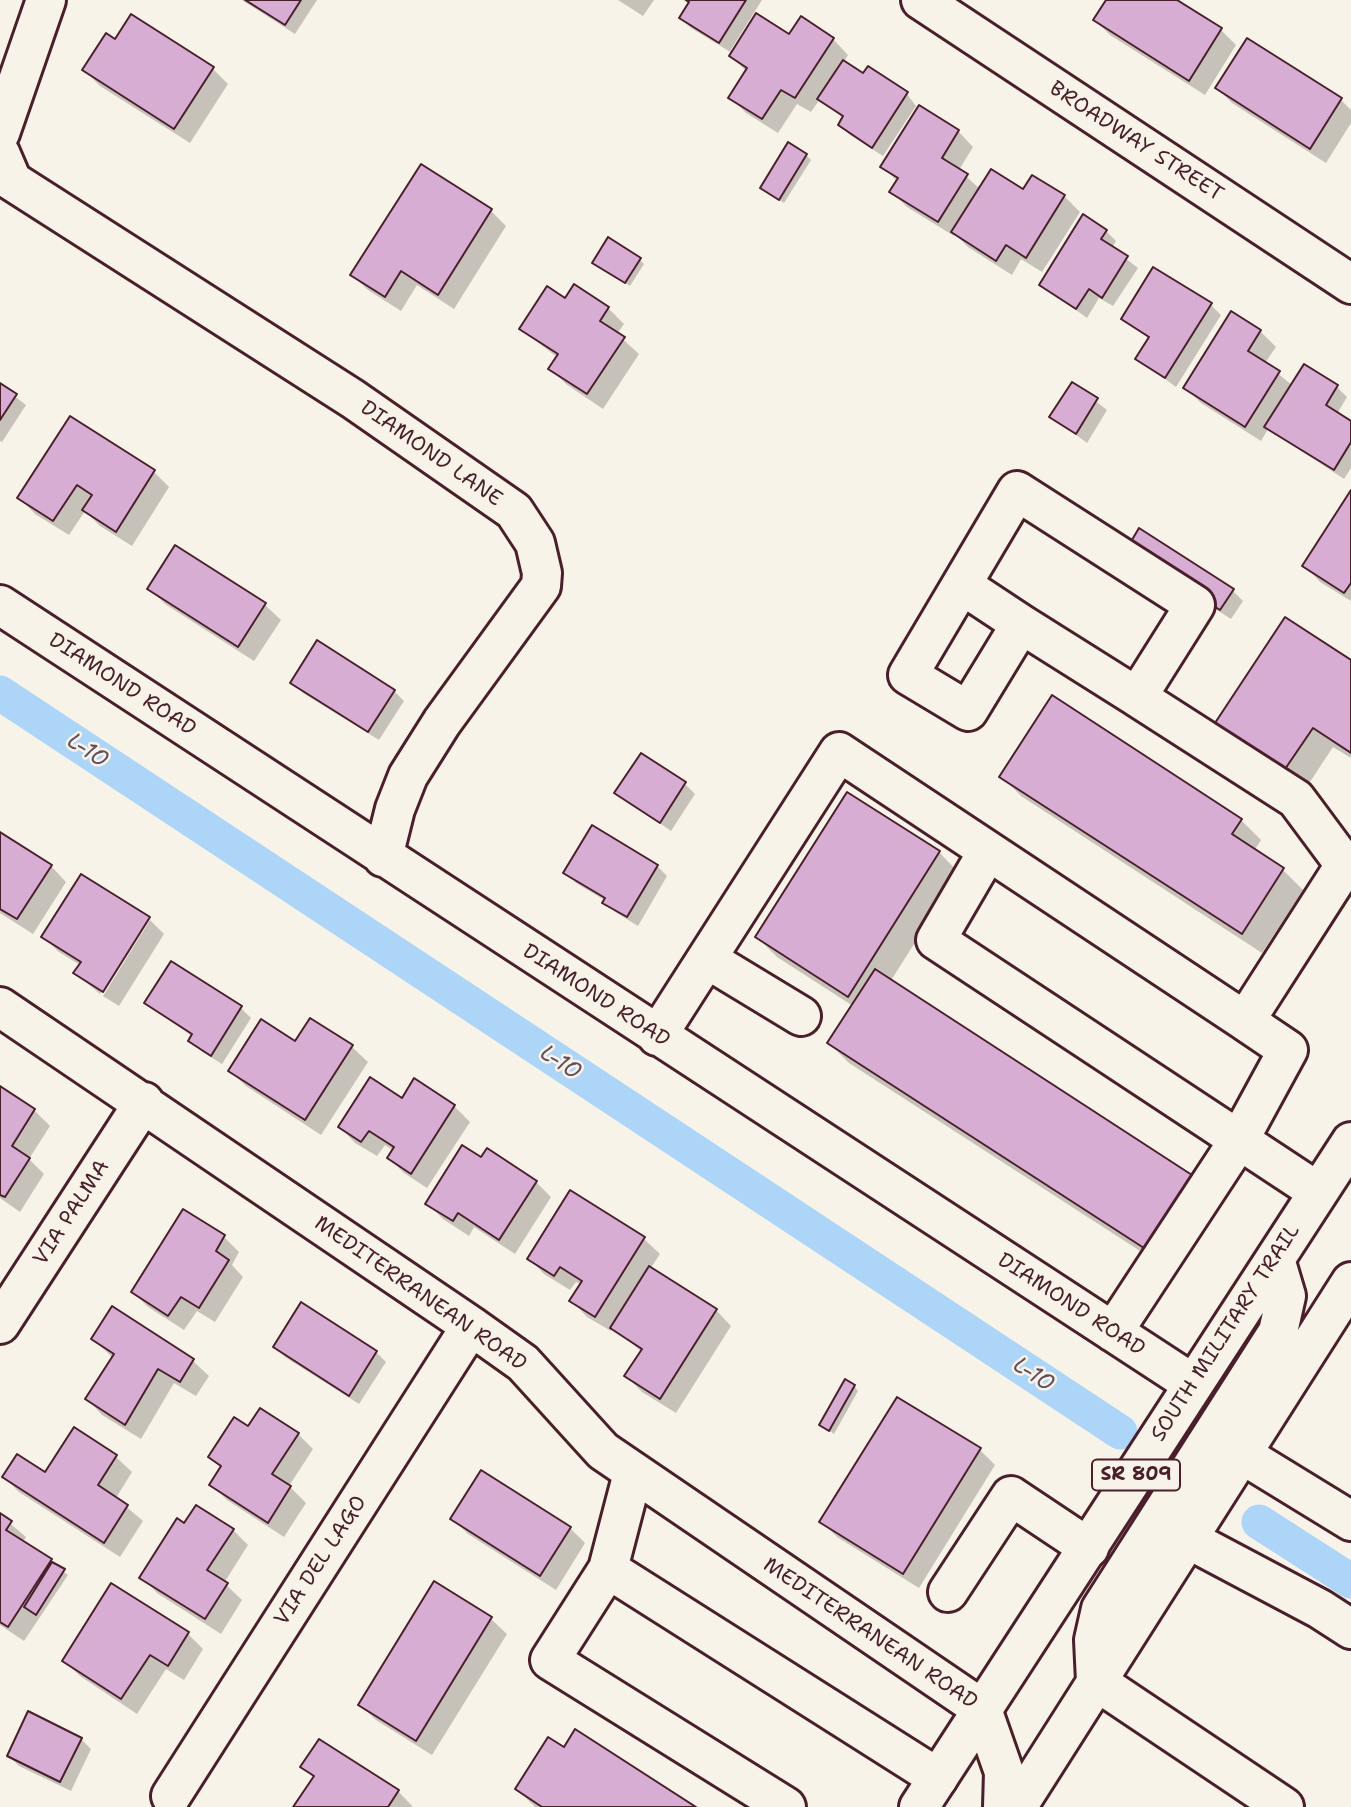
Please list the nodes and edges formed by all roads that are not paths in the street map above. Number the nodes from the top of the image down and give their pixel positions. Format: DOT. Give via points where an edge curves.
graph roads {
  1 [pos="47,0"];
  2 [pos="921,0"];
  3 [pos="0,133"];
  4 [pos="6,167"];
  5 [pos="1351,284"];
  6 [pos="961,585"];
  7 [pos="0,605"];
  8 [pos="1021,624"];
  9 [pos="1138,697"];
  10 [pos="988,850"];
  11 [pos="383,857"];
  12 [pos="1348,867"];
  13 [pos="707,959"];
  14 [pos="0,1007"];
  15 [pos="801,1016"];
  16 [pos="1245,1021"];
  17 [pos="657,1036"];
  18 [pos="144,1101"];
  19 [pos="1239,1140"];
  20 [pos="1351,1142"];
  21 [pos="1318,1192"];
  22 [pos="1275,1258"];
  23 [pos="1351,1282"];
  24 [pos="0,1324"];
  25 [pos="471,1326"];
  26 [pos="1113,1332"];
  27 [pos="1193,1384"];
  28 [pos="1240,1454"];
  29 [pos="632,1473"];
  30 [pos="1351,1521"];
  31 [pos="1186,1538"];
  32 [pos="1090,1548"];
  33 [pos="608,1569"];
  34 [pos="947,1592"];
  35 [pos="1351,1629"];
  36 [pos="1096,1681"];
  37 [pos="982,1709"];
  38 [pos="928,1793"];
  39 [pos="171,1796"];
  40 [pos="786,1807"];
  41 [pos="1003,1807"];
  42 [pos="1017,1807"];
  43 [pos="1284,1807"];
  1 -- 3 [label="street"];
  2 -- 5 [label="street, BROADWAY STREET"];
  4 -- 11 [label="street, DIAMOND LANE" via="514,511 535,543 541,586 408,776"];
  6 -- 8 [label="street"];
  6 -- 8 [label="street" via="908,676 968,711"];
  6 -- 9 [label="street" via="1017,491 1195,606"];
  7 -- 11 [label="street, DIAMOND ROAD"];
  8 -- 9 [label="street"];
  9 -- 12 [label="street" via="1296,799"];
  10 -- 13 [label="street" via="838,752"];
  10 -- 16 [label="street"];
  10 -- 19 [label="street" via="936,940"];
  11 -- 17 [label="street, DIAMOND ROAD"];
  12 -- 16 [label="street"];
  13 -- 15 [label="street"];
  13 -- 17 [label="street"];
  14 -- 18 [label="street, MEDITERRANEAN ROAD"];
  16 -- 19 [label="street" via="1288,1049"];
  17 -- 26 [label="street, DIAMOND ROAD"];
  18 -- 24 [label="street, VIA PALMA"];
  18 -- 25 [label="street, MEDITERRANEAN ROAD"];
  19 -- 21 [label="street"];
  19 -- 26 [label="street"];
  20 -- 21 [label="street, SOUTH MILITARY TRAIL / SR 809"];
  21 -- 22 [label="street, SOUTH MILITARY TRAIL / SR 809"];
  22 -- 27 [label="street, SOUTH MILITARY TRAIL / SR 809"];
  22 -- 36 [label="street" via="1286,1296 1278,1332 1101,1609 1094,1640"];
  23 -- 28 [label="street, SR 809"];
  25 -- 29 [label="street, MEDITERRANEAN ROAD" via="523,1363 603,1451"];
  25 -- 39 [label="street, VIA DEL LAGO"];
  26 -- 27 [label="street, DIAMOND ROAD"];
  27 -- 32 [label="street, SOUTH MILITARY TRAIL / SR 809"];
  28 -- 30 [label="street"];
  28 -- 31 [label="street, SR 809"];
  29 -- 33 [label="street"];
  29 -- 37 [label="street, MEDITERRANEAN ROAD"];
  31 -- 35 [label="street"];
  31 -- 36 [label="street, SR 809"];
  32 -- 34 [label="street" via="1011,1496"];
  32 -- 37 [label="street, SOUTH MILITARY TRAIL / SR 809"];
  33 -- 38 [label="street"];
  33 -- 40 [label="street" via="551,1660"];
  36 -- 42 [label="street, SR 809"];
  36 -- 43 [label="street"];
  37 -- 38 [label="street, SOUTH MILITARY TRAIL / SR 809"];
  37 -- 41 [label="street, MEDITERRANEAN ROAD" via="1004,1772"];
}
